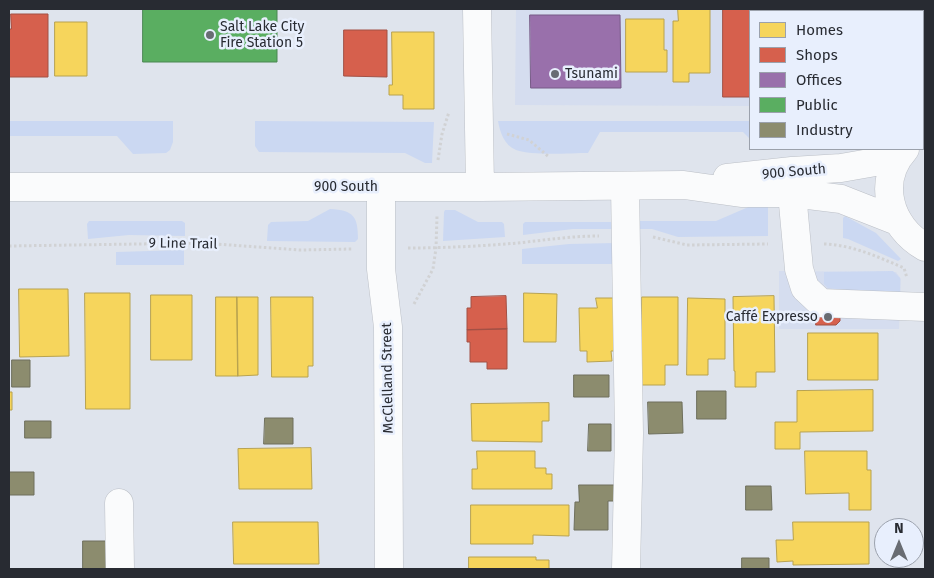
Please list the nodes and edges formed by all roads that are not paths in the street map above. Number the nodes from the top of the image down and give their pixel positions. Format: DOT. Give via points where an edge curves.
graph roads {
  1 [pos="477,9"];
  2 [pos="901,150"];
  3 [pos="908,150"];
  4 [pos="792,171"];
  5 [pos="624,186"];
  6 [pos="9,187"];
  7 [pos="381,187"];
  8 [pos="480,187"];
  9 [pos="897,221"];
  10 [pos="925,247"];
  11 [pos="925,307"];
  12 [pos="119,503"];
  13 [pos="120,569"];
  14 [pos="388,569"];
  15 [pos="626,569"];
  1 -- 8 [label="street"];
  2 -- 4 [label="street, 900 South" via="881,161"];
  3 -- 9 [label="street" via="894,165 890,178 891,207"];
  4 -- 5 [label="street, 900 South" via="684,185"];
  4 -- 9 [label="street, 900 South" via="841,199"];
  4 -- 11 [label="street" via="798,269 805,288 821,303"];
  5 -- 8 [label="street, 900 South"];
  5 -- 15 [label="street" via="629,434"];
  6 -- 7 [label="street, 900 South"];
  7 -- 8 [label="street, 900 South"];
  7 -- 14 [label="street, McClelland Street" via="381,269 388,327"];
  9 -- 10 [label="street" via="910,237"];
  12 -- 13 [label="street"];
}
